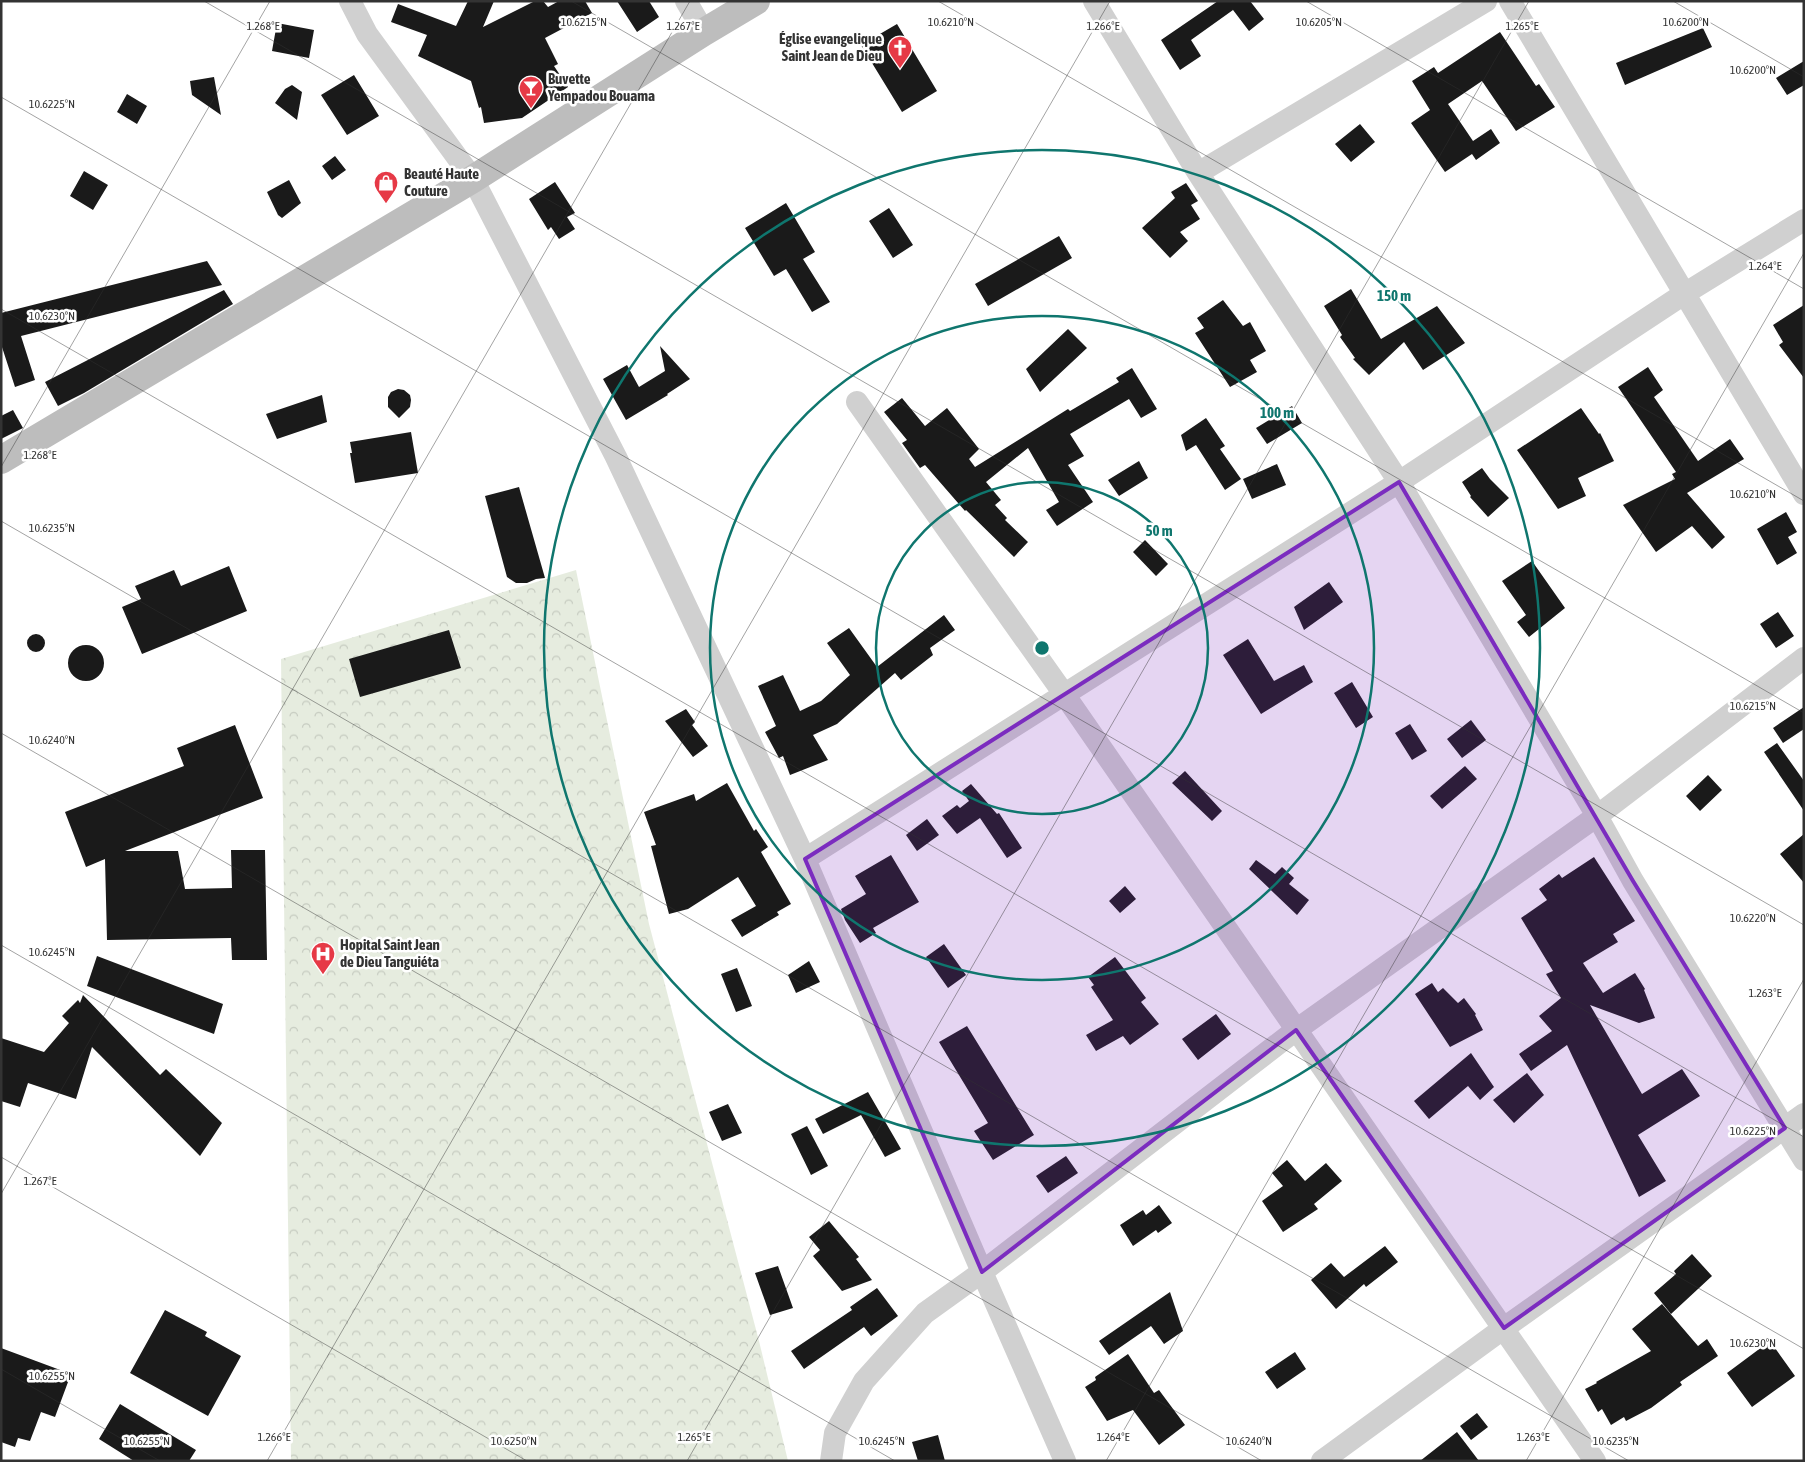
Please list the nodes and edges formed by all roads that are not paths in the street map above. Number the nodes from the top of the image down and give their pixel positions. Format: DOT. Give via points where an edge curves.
graph roads {
  1 [pos="350,1"];
  2 [pos="686,1"];
  3 [pos="756,1"];
  4 [pos="1094,1"];
  5 [pos="1486,1"];
  6 [pos="1510,1"];
  7 [pos="704,32"];
  8 [pos="1198,173"];
  9 [pos="473,179"];
  10 [pos="1804,220"];
  11 [pos="1684,294"];
  12 [pos="857,402"];
  13 [pos="1,460"];
  14 [pos="1399,482"];
  15 [pos="1804,494"];
  16 [pos="1804,658"];
  17 [pos="1064,694"];
  18 [pos="1596,816"];
  19 [pos="805,859"];
  20 [pos="1296,1030"];
  21 [pos="1804,1114"];
  22 [pos="1785,1128"];
  23 [pos="1804,1160"];
  24 [pos="982,1272"];
  25 [pos="1504,1328"];
  26 [pos="831,1461"];
  27 [pos="1065,1461"];
  28 [pos="1322,1461"];
  29 [pos="1596,1461"];
  1 -- 9 [label="street" via="368,34"];
  2 -- 7 [label="street"];
  3 -- 7 [label="main road"];
  4 -- 8 [label="street"];
  5 -- 8 [label="street"];
  6 -- 11 [label="street"];
  7 -- 9 [label="main road"];
  8 -- 14 [label="street"];
  9 -- 13 [label="main road"];
  9 -- 19 [label="street" via="616,457"];
  10 -- 11 [label="street"];
  11 -- 14 [label="street"];
  11 -- 15 [label="street"];
  12 -- 17 [label="street"];
  14 -- 17 [label="street"];
  14 -- 18 [label="street"];
  16 -- 18 [label="street"];
  17 -- 19 [label="street"];
  17 -- 20 [label="street"];
  18 -- 20 [label="street"];
  18 -- 22 [label="street"];
  19 -- 24 [label="street"];
  20 -- 24 [label="street"];
  20 -- 25 [label="street"];
  21 -- 22 [label="street"];
  22 -- 23 [label="street"];
  22 -- 25 [label="street"];
  24 -- 26 [label="street" via="925,1313 864,1381 835,1433"];
  24 -- 27 [label="street"];
  25 -- 28 [label="street"];
  25 -- 29 [label="street"];
}
